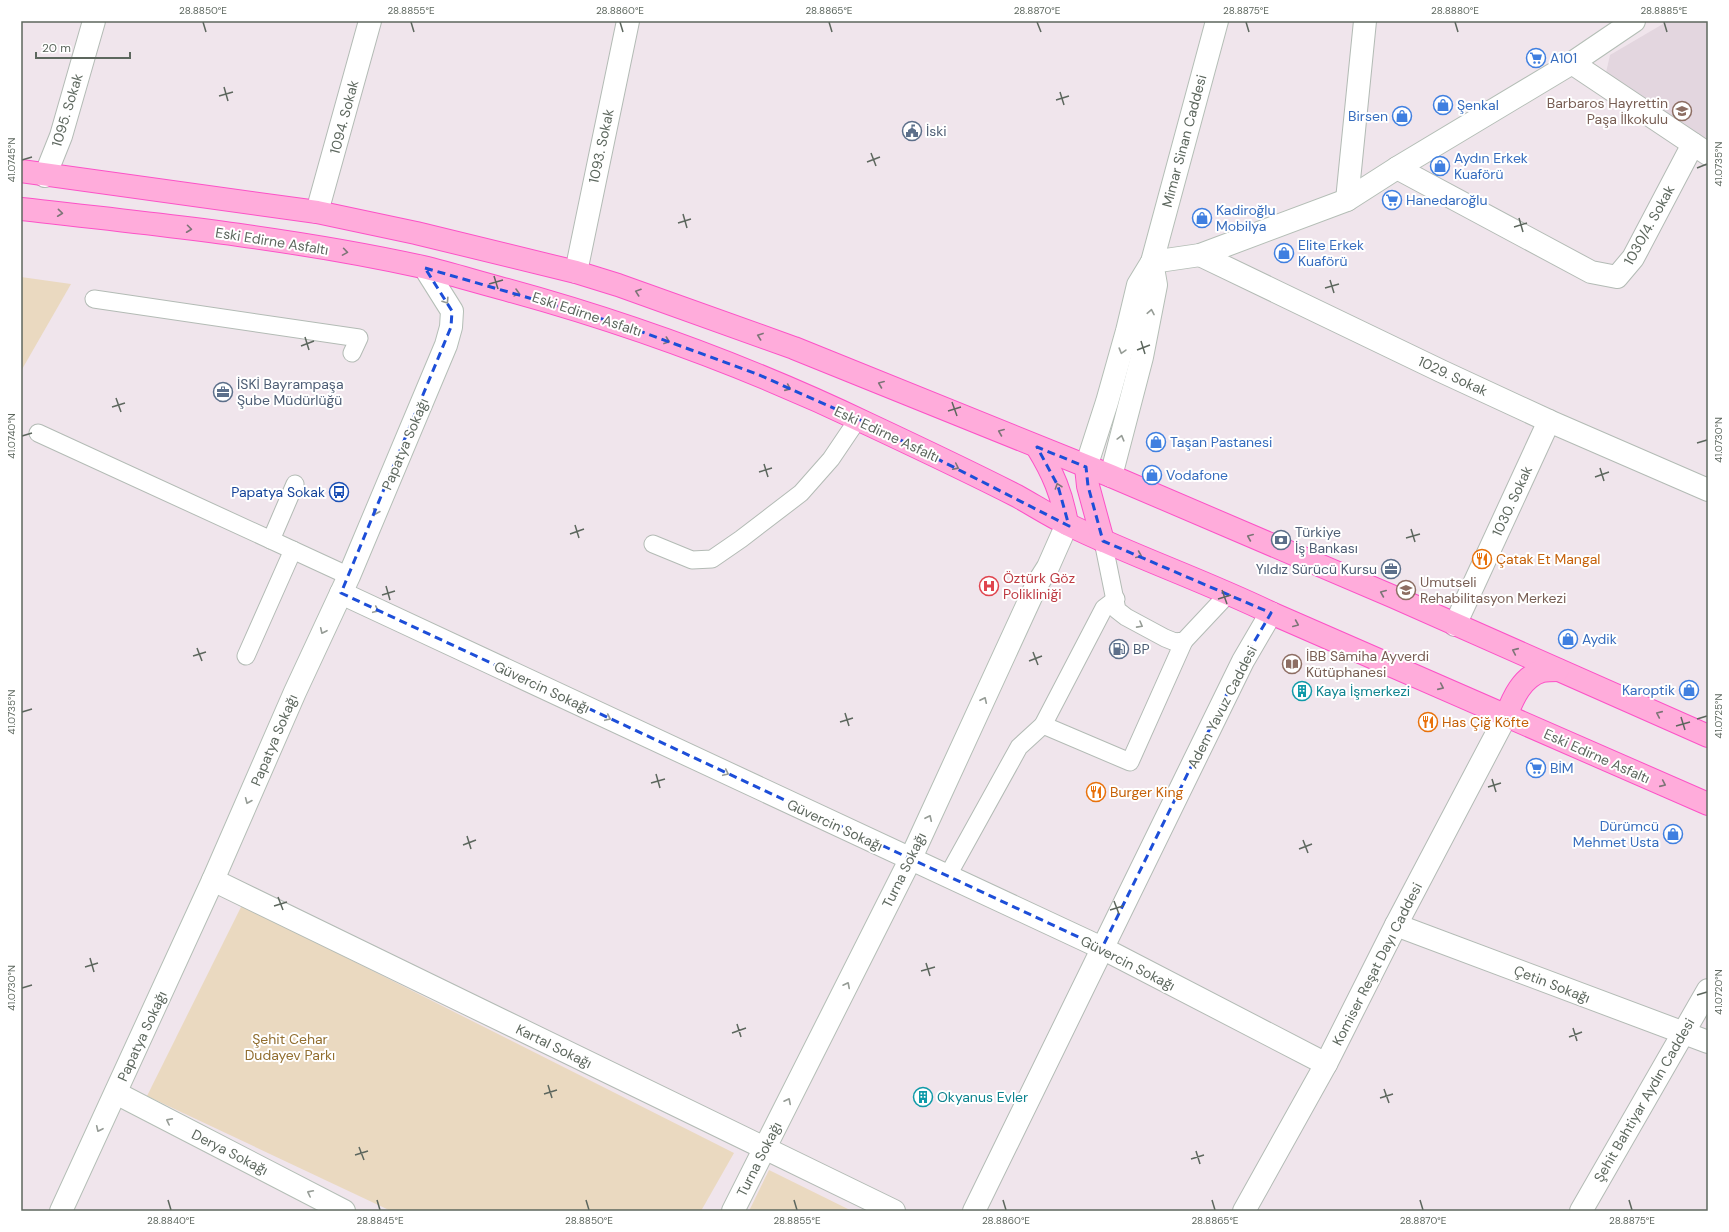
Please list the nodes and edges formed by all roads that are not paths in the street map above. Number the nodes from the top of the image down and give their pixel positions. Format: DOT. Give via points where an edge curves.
graph roads {
  1 [pos="94,21"];
  2 [pos="370,21"];
  3 [pos="628,21"];
  4 [pos="1217,21"];
  5 [pos="1365,21"];
  6 [pos="1634,21"];
  7 [pos="1572,63"];
  8 [pos="1701,149"];
  9 [pos="1397,168"];
  10 [pos="21,171"];
  11 [pos="45,176"];
  12 [pos="1348,200"];
  13 [pos="21,209"];
  14 [pos="317,212"];
  15 [pos="1200,255"];
  16 [pos="1152,262"];
  17 [pos="425,268"];
  18 [pos="576,272"];
  19 [pos="94,299"];
  20 [pos="352,353"];
  21 [pos="858,419"];
  22 [pos="1549,421"];
  23 [pos="38,433"];
  24 [pos="1038,447"];
  25 [pos="1086,467"];
  26 [pos="1111,476"];
  27 [pos="295,484"];
  28 [pos="1708,490"];
  29 [pos="1067,524"];
  30 [pos="271,540"];
  31 [pos="1102,541"];
  32 [pos="653,544"];
  33 [pos="293,550"];
  34 [pos="345,585"];
  35 [pos="1229,593"];
  36 [pos="1116,599"];
  37 [pos="1271,613"];
  38 [pos="1455,625"];
  39 [pos="1184,641"];
  40 [pos="246,656"];
  41 [pos="1558,670"];
  42 [pos="1506,716"];
  43 [pos="1043,725"];
  44 [pos="1708,736"];
  45 [pos="1708,804"];
  46 [pos="910,860"];
  47 [pos="947,877"];
  48 [pos="213,880"];
  49 [pos="1396,925"];
  50 [pos="1102,948"];
  51 [pos="1708,990"];
  52 [pos="1683,1034"];
  53 [pos="1708,1042"];
  54 [pos="1326,1064"];
  55 [pos="116,1093"];
  56 [pos="764,1149"];
  57 [pos="61,1211"];
  58 [pos="344,1211"];
  59 [pos="733,1211"];
  60 [pos="894,1211"];
  61 [pos="974,1211"];
  62 [pos="1244,1211"];
  63 [pos="1581,1211"];
  1 -- 11 [label="street, 1095. Sokak" via="61,136"];
  2 -- 14 [label="street, 1094. Sokak"];
  3 -- 18 [label="street, 1093. Sokak"];
  4 -- 16 [label="street, Mimar Sinan Caddesi"];
  5 -- 12 [label="street"];
  6 -- 7 [label="street"];
  7 -- 8 [label="street"];
  7 -- 9 [label="street"];
  8 -- 9 [label="street, 1030/4. Sokak" via="1633,258 1617,278 1591,272"];
  9 -- 12 [label="street"];
  10 -- 11 [label="main road"];
  11 -- 14 [label="main road"];
  12 -- 15 [label="street"];
  13 -- 17 [label="main road, Eski Edirne Asfaltı, one-way" via="245,236 354,253"];
  14 -- 18 [label="main road"];
  15 -- 16 [label="street"];
  15 -- 22 [label="street, 1029. Sokak"];
  16 -- 25 [label="street, one-way" via="1138,285 1107,402"];
  26 -- 16 [label="street, one-way" via="1142,357 1156,285"];
  17 -- 21 [label="main road, Eski Edirne Asfaltı, one-way" via="623,325 757,374"];
  17 -- 34 [label="street, Papatya Sokağı, one-way" via="452,311 451,326"];
  24 -- 18 [label="main road, one-way" via="794,348"];
  19 -- 20 [label="lane" via="359,338"];
  21 -- 29 [label="main road, Eski Edirne Asfaltı, one-way" via="1017,496"];
  21 -- 32 [label="lane" via="831,459 801,492 712,559 692,560"];
  22 -- 28 [label="street, 1029. Sokak"];
  22 -- 38 [label="street, 1030. Sokak"];
  23 -- 30 [label="lane"];
  24 -- 25 [label="main road"];
  29 -- 24 [label="main road, one-way" via="1058,486"];
  25 -- 26 [label="main road"];
  25 -- 31 [label="main road" via="1088,486"];
  38 -- 26 [label="main road, one-way"];
  27 -- 30 [label="lane"];
  29 -- 31 [label="main road, Eski Edirne Asfaltı"];
  46 -- 29 [label="street, Turna Sokağı, one-way"];
  30 -- 33 [label="lane"];
  31 -- 35 [label="main road, Eski Edirne Asfaltı, one-way"];
  31 -- 36 [label="lane"];
  33 -- 34 [label="lane"];
  33 -- 40 [label="lane"];
  34 -- 46 [label="street, Güvercin Sokağı, one-way"];
  34 -- 48 [label="street, Papatya Sokağı, one-way"];
  35 -- 37 [label="main road, Eski Edirne Asfaltı"];
  35 -- 39 [label="lane"];
  36 -- 39 [label="lane, one-way" via="1117,610 1126,617 1165,638 1175,642"];
  36 -- 43 [label="lane" via="1104,608"];
  37 -- 42 [label="main road, Eski Edirne Asfaltı, one-way"];
  37 -- 50 [label="street, Adem Yavuz Caddesi" via="1242,661"];
  41 -- 38 [label="main road, one-way"];
  39 -- 43 [label="lane" via="1130,762"];
  41 -- 42 [label="main road" via="1543,671 1532,676 1516,693"];
  44 -- 41 [label="main road, one-way"];
  42 -- 45 [label="main road, Eski Edirne Asfaltı, one-way"];
  42 -- 49 [label="street, Komiser Reşat Dayı Caddesi"];
  43 -- 47 [label="lane" via="1019,747"];
  46 -- 47 [label="street, Güvercin Sokağı"];
  56 -- 46 [label="street, Turna Sokağı, one-way"];
  47 -- 50 [label="street, Güvercin Sokağı"];
  48 -- 55 [label="street, Papatya Sokağı"];
  48 -- 56 [label="street, Kartal Sokağı"];
  49 -- 52 [label="street, Çetin Sokağı"];
  49 -- 54 [label="street, Komiser Reşat Dayı Caddesi"];
  50 -- 54 [label="street, Güvercin Sokağı"];
  50 -- 61 [label="street, Adem Yavuz Caddesi"];
  51 -- 52 [label="street, Şehit Bahtiyar Aydın Caddesi"];
  52 -- 53 [label="street, Çetin Sokağı"];
  52 -- 63 [label="street, Şehit Bahtiyar Aydın Caddesi"];
  54 -- 62 [label="street, Komiser Reşat Dayı Caddesi"];
  55 -- 57 [label="street, Papatya Sokağı, one-way"];
  58 -- 55 [label="street, Derya Sokağı, one-way"];
  56 -- 59 [label="street, Turna Sokağı"];
  56 -- 60 [label="street, Kartal Sokağı"];
}
